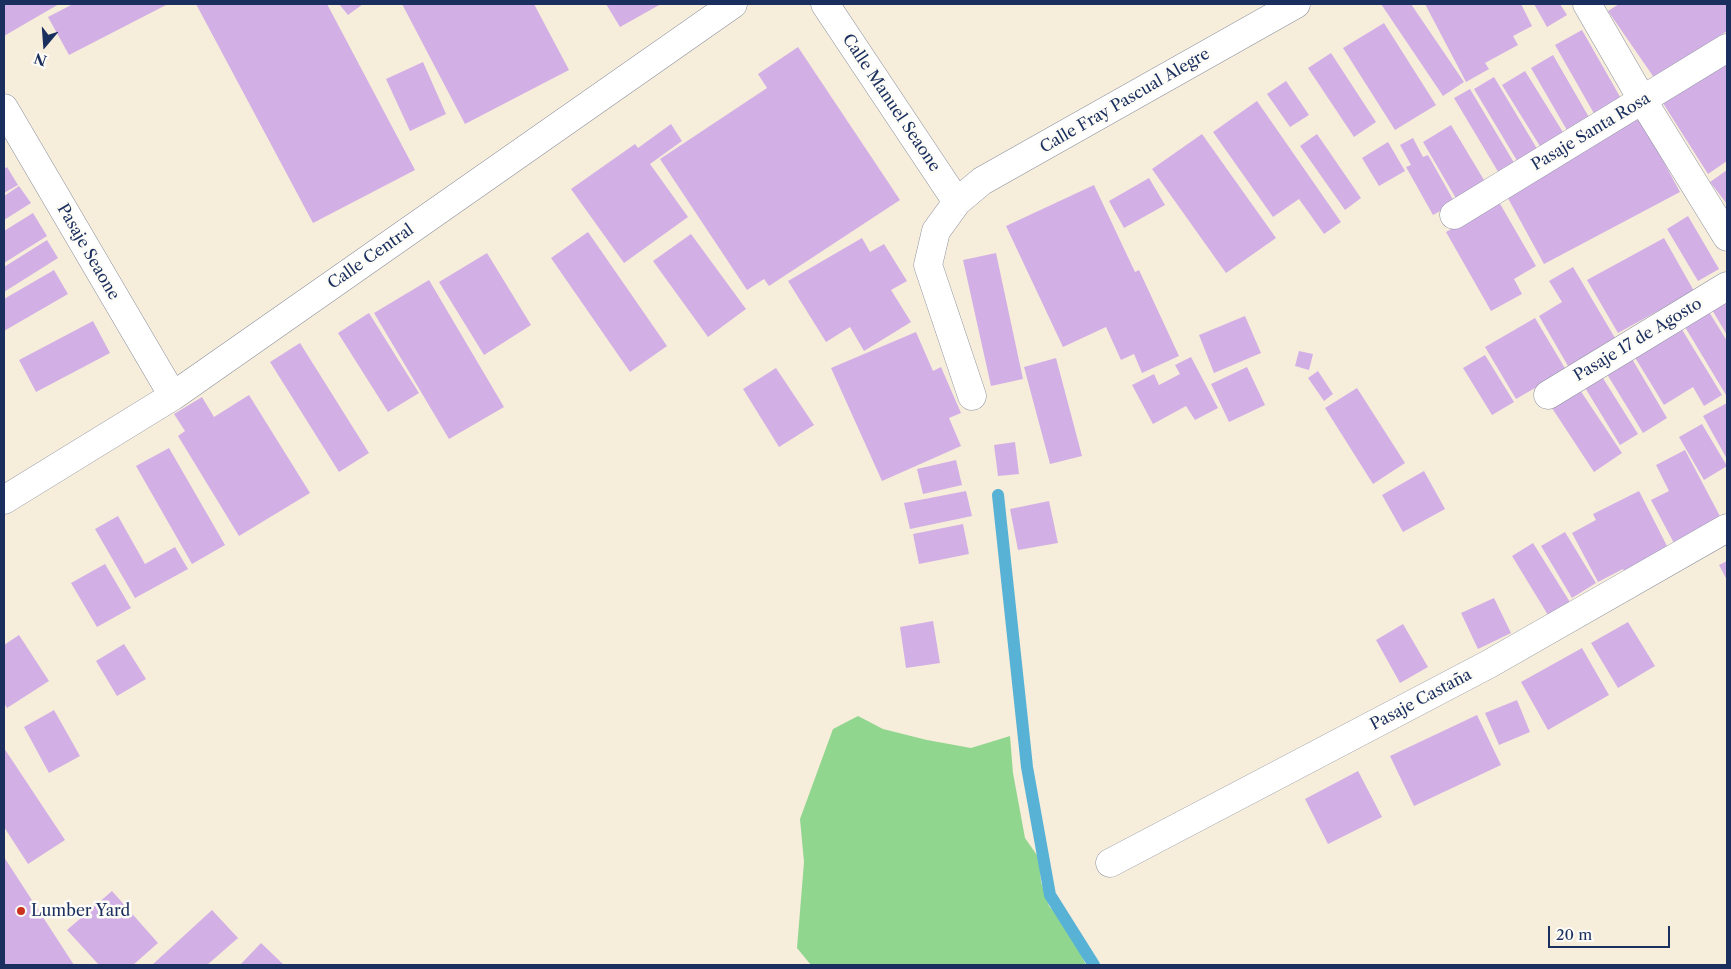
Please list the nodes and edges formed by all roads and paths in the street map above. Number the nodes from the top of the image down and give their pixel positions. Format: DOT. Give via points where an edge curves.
graph roads {
  1 [pos="733,4"];
  2 [pos="825,4"];
  3 [pos="1296,4"];
  4 [pos="1587,4"];
  5 [pos="1727,48"];
  6 [pos="1643,101"];
  7 [pos="4,108"];
  8 [pos="957,202"];
  9 [pos="1454,216"];
  10 [pos="1727,237"];
  11 [pos="1727,286"];
  12 [pos="1548,394"];
  13 [pos="173,396"];
  14 [pos="972,396"];
  15 [pos="4,500"];
  16 [pos="1727,528"];
  17 [pos="1110,863"];
  1 -- 13 [label="street, Calle Central"];
  2 -- 8 [label="street, Calle Manuel Seaone"];
  3 -- 8 [label="street, Calle Fray Pascual Alegre" via="982,182"];
  4 -- 6 [label="street"];
  5 -- 6 [label="street, Pasaje Santa Rosa"];
  6 -- 9 [label="street, Pasaje Santa Rosa"];
  6 -- 10 [label="street"];
  7 -- 13 [label="street, Pasaje Seaone"];
  8 -- 14 [label="street, Calle Fray Pascual Alegre" via="936,231 928,265"];
  11 -- 12 [label="street, Pasaje 17 de Agosto"];
  13 -- 15 [label="street, Calle Central"];
  16 -- 17 [label="street, Pasaje Castaña" via="1489,664"];
}
